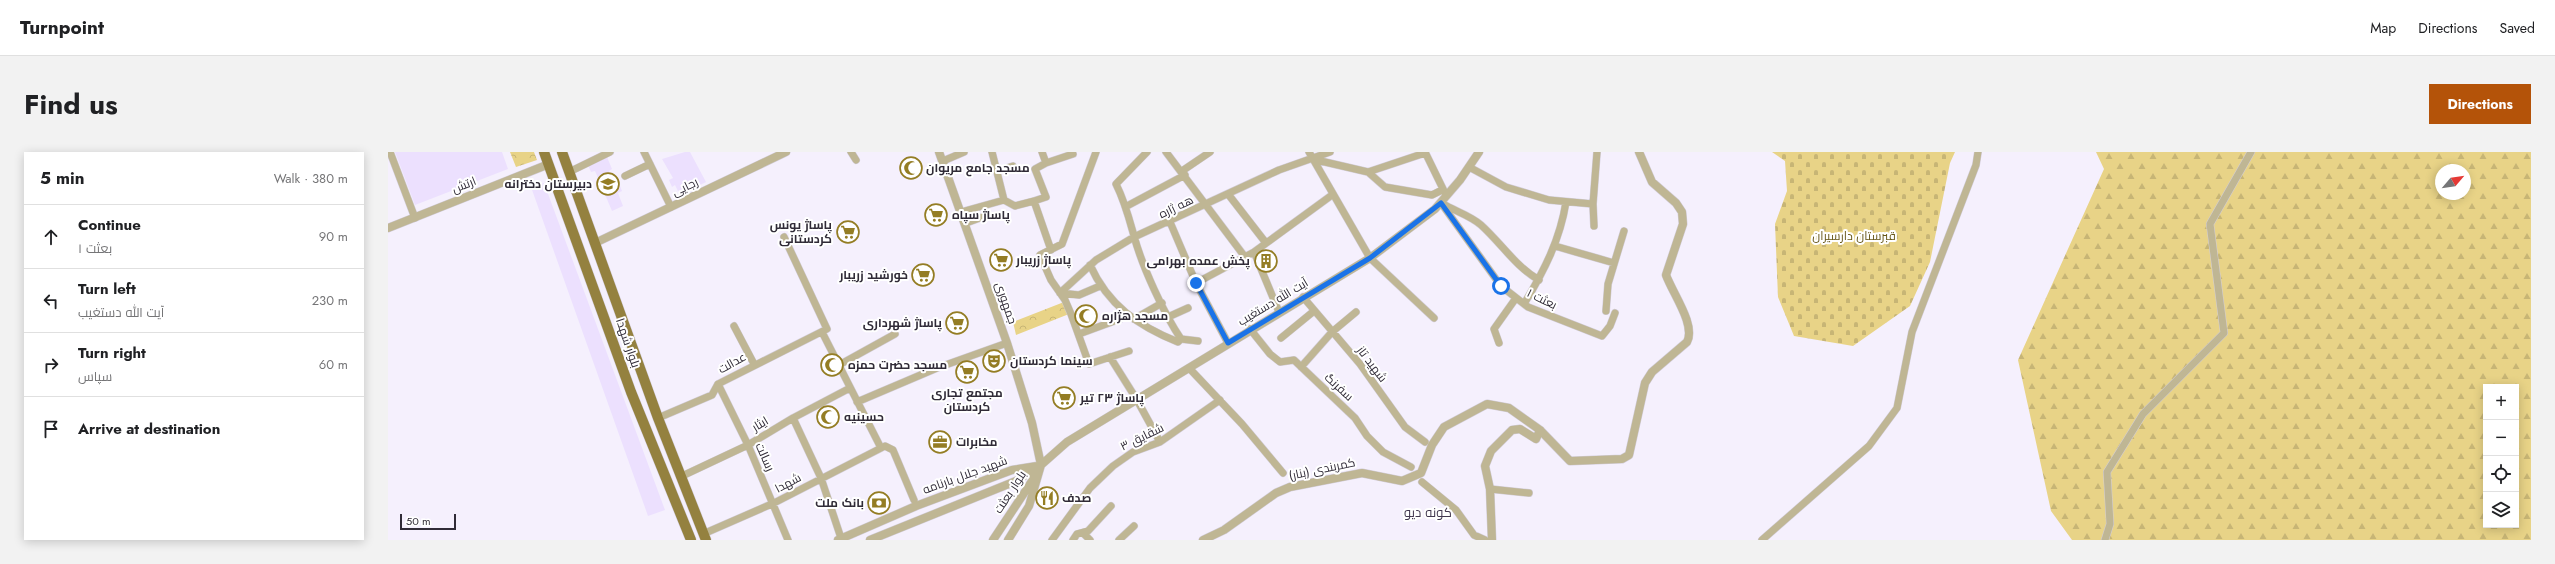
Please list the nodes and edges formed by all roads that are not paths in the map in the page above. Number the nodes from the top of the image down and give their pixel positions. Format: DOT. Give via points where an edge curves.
graph roads {
  1 [pos="390,152"];
  2 [pos="544,152"];
  3 [pos="562,152"];
  4 [pos="610,152"];
  5 [pos="644,152"];
  6 [pos="783,152"];
  7 [pos="851,152"];
  8 [pos="939,152"];
  9 [pos="964,152"];
  10 [pos="992,152"];
  11 [pos="1042,152"];
  12 [pos="1096,152"];
  13 [pos="1147,152"];
  14 [pos="1166,152"];
  15 [pos="1210,152"];
  16 [pos="1330,152"];
  17 [pos="1425,152"];
  18 [pos="1479,152"];
  19 [pos="1597,152"];
  20 [pos="1639,152"];
  21 [pos="1978,152"];
  22 [pos="2251,152"];
  23 [pos="1073,154"];
  24 [pos="1310,155"];
  25 [pos="856,160"];
  26 [pos="943,161"];
  27 [pos="1046,163"];
  28 [pos="549,164"];
  29 [pos="650,164"];
  30 [pos="1013,166"];
  31 [pos="1470,167"];
  32 [pos="997,171"];
  33 [pos="569,172"];
  34 [pos="1368,172"];
  35 [pos="1183,173"];
  36 [pos="625,176"];
  37 [pos="1445,193"];
  38 [pos="1228,194"];
  39 [pos="1332,195"];
  40 [pos="1004,200"];
  41 [pos="1034,201"];
  42 [pos="1566,202"];
  43 [pos="1441,203"];
  44 [pos="1206,204"];
  45 [pos="1593,204"];
  46 [pos="1127,206"];
  47 [pos="671,207"];
  48 [pos="961,212"];
  49 [pos="988,215"];
  50 [pos="415,218"];
  51 [pos="1170,222"];
  52 [pos="966,223"];
  53 [pos="1594,226"];
  54 [pos="388,228"];
  55 [pos="1624,231"];
  56 [pos="784,237"];
  57 [pos="1134,237"];
  58 [pos="595,243"];
  59 [pos="1266,243"];
  60 [pos="1555,246"];
  61 [pos="1051,250"];
  62 [pos="1254,252"];
  63 [pos="1245,257"];
  64 [pos="1370,258"];
  65 [pos="1614,263"];
  66 [pos="1090,266"];
  67 [pos="1539,280"];
  68 [pos="1196,283"];
  69 [pos="1100,286"];
  70 [pos="1060,293"];
  71 [pos="1303,297"];
  72 [pos="1516,298"];
  73 [pos="1162,303"];
  74 [pos="1524,304"];
  75 [pos="1188,308"];
  76 [pos="1314,311"];
  77 [pos="1606,311"];
  78 [pos="1279,312"];
  79 [pos="1356,312"];
  80 [pos="1615,313"];
  81 [pos="1168,317"];
  82 [pos="1131,318"];
  83 [pos="1434,318"];
  84 [pos="734,326"];
  85 [pos="1250,329"];
  86 [pos="822,332"];
  87 [pos="1332,332"];
  88 [pos="895,334"];
  89 [pos="1079,334"];
  90 [pos="1281,338"];
  91 [pos="1181,339"];
  92 [pos="1198,341"];
  93 [pos="1007,343"];
  94 [pos="1228,343"];
  95 [pos="1499,344"];
  96 [pos="1129,351"];
  97 [pos="1110,357"];
  98 [pos="754,364"];
  99 [pos="839,365"];
  100 [pos="1301,367"];
  101 [pos="1189,368"];
  102 [pos="718,384"];
  103 [pos="850,388"];
  104 [pos="1138,400"];
  105 [pos="1220,400"];
  106 [pos="857,402"];
  107 [pos="658,418"];
  108 [pos="793,418"];
  109 [pos="1540,430"];
  110 [pos="1160,442"];
  111 [pos="1425,442"];
  112 [pos="748,445"];
  113 [pos="881,448"];
  114 [pos="1041,465"];
  115 [pos="1411,467"];
  116 [pos="1283,473"];
  117 [pos="680,477"];
  118 [pos="821,478"];
  119 [pos="1422,482"];
  120 [pos="1490,488"];
  121 [pos="1529,493"];
  122 [pos="914,500"];
  123 [pos="774,503"];
  124 [pos="1111,506"];
  125 [pos="1134,526"];
  126 [pos="1083,533"];
  127 [pos="704,537"];
  128 [pos="839,539"];
  129 [pos="691,540"];
  130 [pos="788,540"];
  131 [pos="870,540"];
  132 [pos="993,540"];
  133 [pos="1008,540"];
  134 [pos="1052,540"];
  135 [pos="1074,540"];
  136 [pos="1090,540"];
  137 [pos="1119,540"];
  138 [pos="1203,540"];
  139 [pos="1485,540"];
  140 [pos="1492,540"];
  141 [pos="1762,540"];
  142 [pos="2105,540"];
  1 -- 50 [label="street"];
  2 -- 28 [label="main road, بلوار شهدا"];
  3 -- 33 [label="main road, بلوار شهدا"];
  4 -- 33 [label="street"];
  5 -- 29 [label="street"];
  6 -- 47 [label="street, رجایی"];
  7 -- 25 [label="street"];
  8 -- 26 [label="street, جمهوری"];
  9 -- 26 [label="street"];
  10 -- 32 [label="street"];
  11 -- 27 [label="street"];
  12 -- 61 [label="street" via="1062,244"];
  13 -- 46 [label="street" via="1116,184"];
  14 -- 35 [label="street"];
  15 -- 35 [label="street"];
  16 -- 24 [label="street, هه ژاره"];
  17 -- 34 [label="street"];
  17 -- 37 [label="street"];
  18 -- 31 [label="street, آیت الله دستغیب"];
  19 -- 45 [label="street"];
  20 -- 109 [label="street, کمربندی (بنار)" via="1652,182 1676,203 1682,212 1683,224 1666,275 1688,322 1690,336 1687,342 1652,372 1645,383 1629,456 1622,459 1570,461"];
  21 -- 141 [label="street" via="1976,165 1912,332 1897,408 1869,446"];
  22 -- 142 [label="street" via="2210,224 2224,333 2143,414 2107,472 2110,524"];
  23 -- 27 [label="street"];
  24 -- 34 [label="street"];
  24 -- 38 [label="street, هه ژاره"];
  24 -- 39 [label="street"];
  26 -- 48 [label="street, جمهوری"];
  27 -- 41 [label="street" via="1035,169 1046,197"];
  28 -- 50 [label="street, ارتش"];
  28 -- 129 [label="main road, بلوار شهدا" via="631,392"];
  29 -- 36 [label="street"];
  29 -- 47 [label="street"];
  30 -- 32 [label="street"];
  31 -- 37 [label="street, آیت الله دستغیب"];
  31 -- 42 [label="street" via="1506,187 1549,200"];
  32 -- 40 [label="street"];
  33 -- 58 [label="main road, بلوار شهدا"];
  34 -- 37 [label="street" via="1384,187 1432,195"];
  35 -- 44 [label="street"];
  35 -- 46 [label="street"];
  37 -- 43 [label="street, آیت الله دستغیب"];
  38 -- 44 [label="street, هه ژاره"];
  38 -- 59 [label="street"];
  39 -- 59 [label="street"];
  39 -- 64 [label="street"];
  40 -- 41 [label="street" via="1015,206"];
  40 -- 48 [label="street"];
  41 -- 61 [label="street"];
  42 -- 45 [label="street"];
  42 -- 60 [label="street"];
  43 -- 64 [label="street, آیت الله دستغیب"];
  43 -- 67 [label="street" via="1480,224 1512,255 1525,272"];
  43 -- 72 [label="street, بعثت ۱" via="1501,286"];
  44 -- 51 [label="street, هه ژاره"];
  44 -- 63 [label="street"];
  45 -- 53 [label="street"];
  46 -- 57 [label="street"];
  47 -- 58 [label="street, رجایی"];
  48 -- 52 [label="street, جمهوری"];
  49 -- 52 [label="street"];
  50 -- 54 [label="street, ارتش"];
  51 -- 57 [label="street, هه ژاره"];
  51 -- 68 [label="street"];
  52 -- 93 [label="street, جمهوری"];
  55 -- 65 [label="street"];
  56 -- 86 [label="street" via="827,329"];
  57 -- 66 [label="street, هه ژاره"];
  57 -- 73 [label="street"];
  58 -- 107 [label="main road, بلوار شهدا"];
  59 -- 62 [label="street"];
  60 -- 65 [label="street"];
  60 -- 67 [label="street"];
  61 -- 70 [label="street" via="1040,255"];
  62 -- 63 [label="street"];
  62 -- 78 [label="street"];
  63 -- 68 [label="street"];
  64 -- 71 [label="street, آیت الله دستغیب"];
  64 -- 83 [label="street"];
  65 -- 77 [label="street" via="1608,284"];
  66 -- 69 [label="street"];
  66 -- 70 [label="street, هه ژاره"];
  67 -- 74 [label="street"];
  68 -- 94 [label="street"];
  69 -- 70 [label="street" via="1079,295"];
  69 -- 82 [label="street"];
  70 -- 89 [label="street"];
  71 -- 76 [label="street, شهید تاز"];
  71 -- 78 [label="street, آیت الله دستغیب"];
  72 -- 74 [label="street, بعثت ۱"];
  72 -- 95 [label="street" via="1494,329"];
  73 -- 81 [label="street"];
  73 -- 82 [label="street"];
  74 -- 80 [label="street, بعثت ۱" via="1602,336 1610,326"];
  75 -- 81 [label="street"];
  76 -- 87 [label="street, شهید تاز"];
  76 -- 90 [label="street"];
  78 -- 85 [label="street, آیت الله دستغیب"];
  79 -- 87 [label="street"];
  81 -- 91 [label="street"];
  82 -- 89 [label="street"];
  82 -- 91 [label="street" via="1165,337 1178,342"];
  84 -- 98 [label="street"];
  85 -- 94 [label="street, آیت الله دستغیب"];
  85 -- 100 [label="street, سفرنگ" via="1270,354 1280,362 1294,360"];
  86 -- 98 [label="street, عدالت"];
  86 -- 99 [label="street"];
  87 -- 100 [label="street"];
  87 -- 111 [label="street, شهید تاز" via="1360,364 1405,427"];
  88 -- 99 [label="street"];
  89 -- 97 [label="street" via="1089,364"];
  91 -- 92 [label="street"];
  93 -- 106 [label="street" via="937,368"];
  93 -- 114 [label="street, جمهوری" via="1032,423"];
  94 -- 101 [label="street, آیت الله دستغیب"];
  96 -- 97 [label="street"];
  97 -- 104 [label="street"];
  98 -- 102 [label="street, عدالت"];
  99 -- 103 [label="street"];
  100 -- 115 [label="street, سفرنگ" via="1355,418 1367,436 1383,452"];
  101 -- 104 [label="street, آیت الله دستغیب"];
  101 -- 105 [label="street"];
  102 -- 107 [label="street, عدالت" via="712,395"];
  102 -- 112 [label="street, رسالت"];
  103 -- 106 [label="street"];
  103 -- 108 [label="street, ایثار"];
  104 -- 110 [label="street"];
  104 -- 114 [label="street, آیت الله دستغیب" via="1067,442"];
  105 -- 110 [label="street, شقایق ۳"];
  105 -- 116 [label="street"];
  106 -- 113 [label="street"];
  107 -- 117 [label="main road, بلوار شهدا"];
  108 -- 112 [label="street, ایثار"];
  108 -- 118 [label="street"];
  109 -- 120 [label="street" via="1536,438 1520,429 1512,430 1491,452 1484,466"];
  109 -- 138 [label="street, کمربندی (بنار)" via="1509,408 1487,404 1444,427 1432,445 1421,473 1402,481 1362,473 1290,487 1276,493 1224,530"];
  110 -- 134 [label="street, شقایق ۳" via="1126,456 1108,470 1076,506"];
  112 -- 117 [label="street, ایثار"];
  112 -- 123 [label="street, رسالت"];
  113 -- 118 [label="street, شهدا"];
  113 -- 122 [label="street" via="888,446 893,450"];
  114 -- 128 [label="street, شهید جلال بارنامه" via="1012,470 916,506"];
  114 -- 131 [label="street, شهید جلال بارنامه" via="1016,481"];
  114 -- 132 [label="street, بلوار بعثت"];
  114 -- 133 [label="street, بلوار بعثت" via="1029,506"];
  117 -- 127 [label="main road, بلوار شهدا"];
  118 -- 123 [label="street, شهدا"];
  118 -- 128 [label="street"];
  119 -- 139 [label="street" via="1456,510 1474,535"];
  120 -- 121 [label="street"];
  120 -- 140 [label="street"];
  123 -- 127 [label="street, شهدا"];
  123 -- 130 [label="street, رسالت"];
  124 -- 126 [label="street" via="1088,531"];
  125 -- 137 [label="street"];
  126 -- 135 [label="street" via="1077,534"];
  126 -- 136 [label="street"];
}
